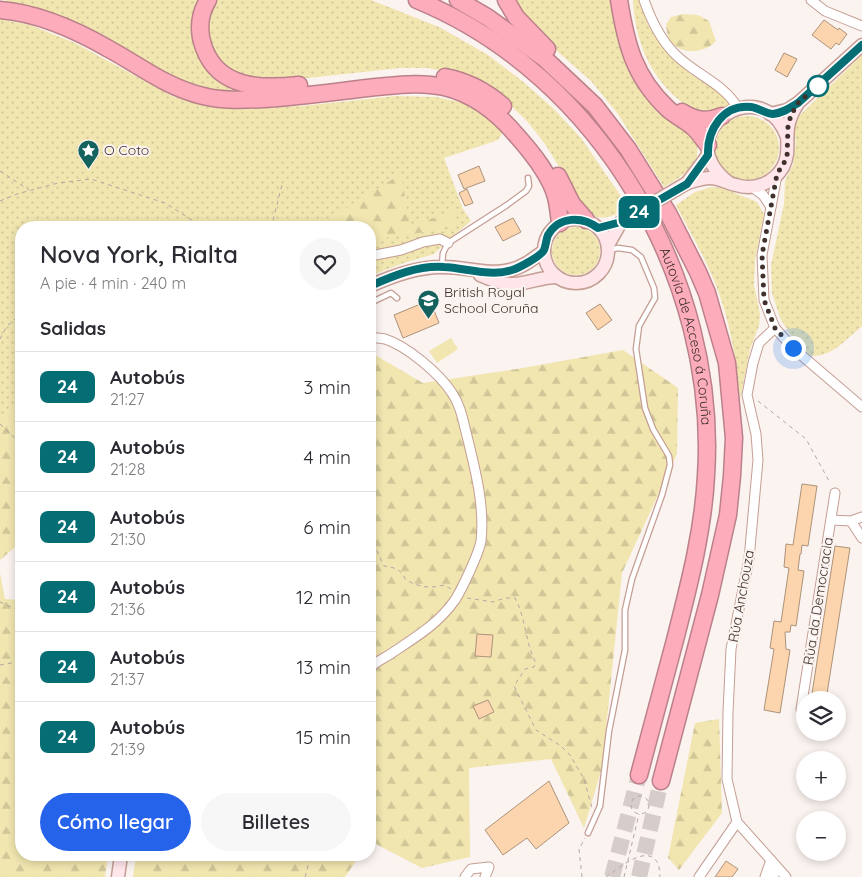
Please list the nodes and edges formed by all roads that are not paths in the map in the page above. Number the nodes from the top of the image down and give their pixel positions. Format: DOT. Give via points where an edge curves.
graph roads {
  1 [pos="208,0"];
  2 [pos="417,0"];
  3 [pos="458,0"];
  4 [pos="506,0"];
  5 [pos="619,0"];
  6 [pos="625,0"];
  7 [pos="644,0"];
  8 [pos="811,0"];
  9 [pos="0,10"];
  10 [pos="862,26"];
  11 [pos="862,46"];
  12 [pos="798,103"];
  13 [pos="738,108"];
  14 [pos="770,114"];
  15 [pos="722,116"];
  16 [pos="787,139"];
  17 [pos="628,149"];
  18 [pos="708,150"];
  19 [pos="777,174"];
  20 [pos="528,178"];
  21 [pos="728,182"];
  22 [pos="687,184"];
  23 [pos="752,187"];
  24 [pos="771,207"];
  25 [pos="621,222"];
  26 [pos="560,223"];
  27 [pos="592,224"];
  28 [pos="448,243"];
  29 [pos="608,248"];
  30 [pos="544,251"];
  31 [pos="376,255"];
  32 [pos="442,266"];
  33 [pos="469,270"];
  34 [pos="557,277"];
  35 [pos="376,284"];
  36 [pos="397,298"];
  37 [pos="376,300"];
  38 [pos="775,328"];
  39 [pos="376,338"];
  40 [pos="862,407"];
  41 [pos="835,493"];
  42 [pos="862,516"];
  43 [pos="831,520"];
  44 [pos="851,521"];
  45 [pos="862,538"];
  46 [pos="376,664"];
  47 [pos="805,691"];
  48 [pos="639,775"];
  49 [pos="661,781"];
  50 [pos="737,822"];
  51 [pos="588,834"];
  52 [pos="771,860"];
  53 [pos="120,861"];
  54 [pos="118,877"];
  55 [pos="465,877"];
  56 [pos="486,877"];
  57 [pos="698,877"];
  58 [pos="764,877"];
  59 [pos="774,877"];
  60 [pos="786,877"];
  1 -- 27 [label="highway" via="200,20 201,40 208,61 233,80 249,86 281,87 418,74 454,79 484,92 526,129 558,176 572,204"];
  2 -- 48 [label="highway, Autovía de Acceso á Coruña" via="453,17 519,60 550,86 594,132 654,226 673,266 696,341 708,438 704,508 696,554"];
  3 -- 17 [label="highway, Autovía de Acceso á Coruña" via="544,58 595,106"];
  4 -- 17 [label="highway" via="538,42 597,98 621,132"];
  5 -- 18 [label="highway" via="627,42 639,73 669,110 694,128"];
  6 -- 15 [label="highway" via="637,53 646,74 659,91 691,118 711,121"];
  7 -- 13 [label="street" via="652,20 677,57 729,94"];
  8 -- 10 [label="street" via="825,11"];
  9 -- 26 [label="highway" via="54,22 110,49 172,86 205,97 280,98 410,84 463,93 500,117 532,154 556,197"];
  11 -- 12 [label="main road"];
  12 -- 14 [label="main road"];
  12 -- 16 [label="main road" via="791,115"];
  13 -- 14 [label="main road" via="760,109"];
  13 -- 15 [label="main road"];
  14 -- 16 [label="main road" via="781,125"];
  15 -- 18 [label="main road" via="710,134"];
  16 -- 19 [label="main road" via="787,158"];
  17 -- 49 [label="highway, Autovía de Acceso á Coruña" via="668,213 707,293 727,363 734,438 726,523"];
  18 -- 21 [label="main road" via="712,166"];
  18 -- 22 [label="main road"];
  19 -- 23 [label="main road" via="762,185"];
  19 -- 24 [label="street"];
  20 -- 28 [label="lane" via="526,191"];
  21 -- 22 [label="main road" via="711,178"];
  21 -- 23 [label="main road"];
  22 -- 25 [label="main road, bridge"];
  23 -- 24 [label="street"];
  24 -- 38 [label="street" via="762,255 762,277 764,300"];
  25 -- 27 [label="main road"];
  25 -- 29 [label="main road"];
  26 -- 27 [label="main road" via="568,220"];
  26 -- 30 [label="main road" via="548,235"];
  27 -- 29 [label="main road" via="606,239"];
  28 -- 31 [label="street" via="440,239"];
  28 -- 32 [label="lane"];
  29 -- 34 [label="main road" via="604,267 591,280 574,283"];
  29 -- 51 [label="lane" via="632,250 640,257 654,288 655,298 639,326 636,349 645,408 653,430 669,456 670,466 632,579 625,610 624,650 609,731 600,806"];
  30 -- 33 [label="main road" via="512,270"];
  30 -- 34 [label="main road" via="545,261"];
  32 -- 33 [label="main road"];
  32 -- 35 [label="main road" via="407,272"];
  33 -- 34 [label="main road" via="497,282 513,284"];
  36 -- 37 [label="lane" via="391,293"];
  38 -- 40 [label="street" via="793,348"];
  38 -- 50 [label="street, Rúa Anchouza" via="759,343 747,395 758,460 749,559 731,649 728,779"];
  39 -- 46 [label="street" via="400,346 431,369 453,394 461,412 481,516 481,542 476,559 456,599 425,632"];
  41 -- 43 [label="street, Rúa da Democracia"];
  42 -- 44 [label="street"];
  43 -- 44 [label="street"];
  43 -- 47 [label="street, Rúa da Democracia"];
  44 -- 45 [label="street"];
  50 -- 52 [label="street, Rúa Anchouza"];
  50 -- 57 [label="street"];
  52 -- 58 [label="street"];
  52 -- 59 [label="street"];
  52 -- 60 [label="street, Rúa Anchouza"];
  53 -- 54 [label="main road"];
  55 -- 56 [label="street" via="471,869 489,867"];
}
